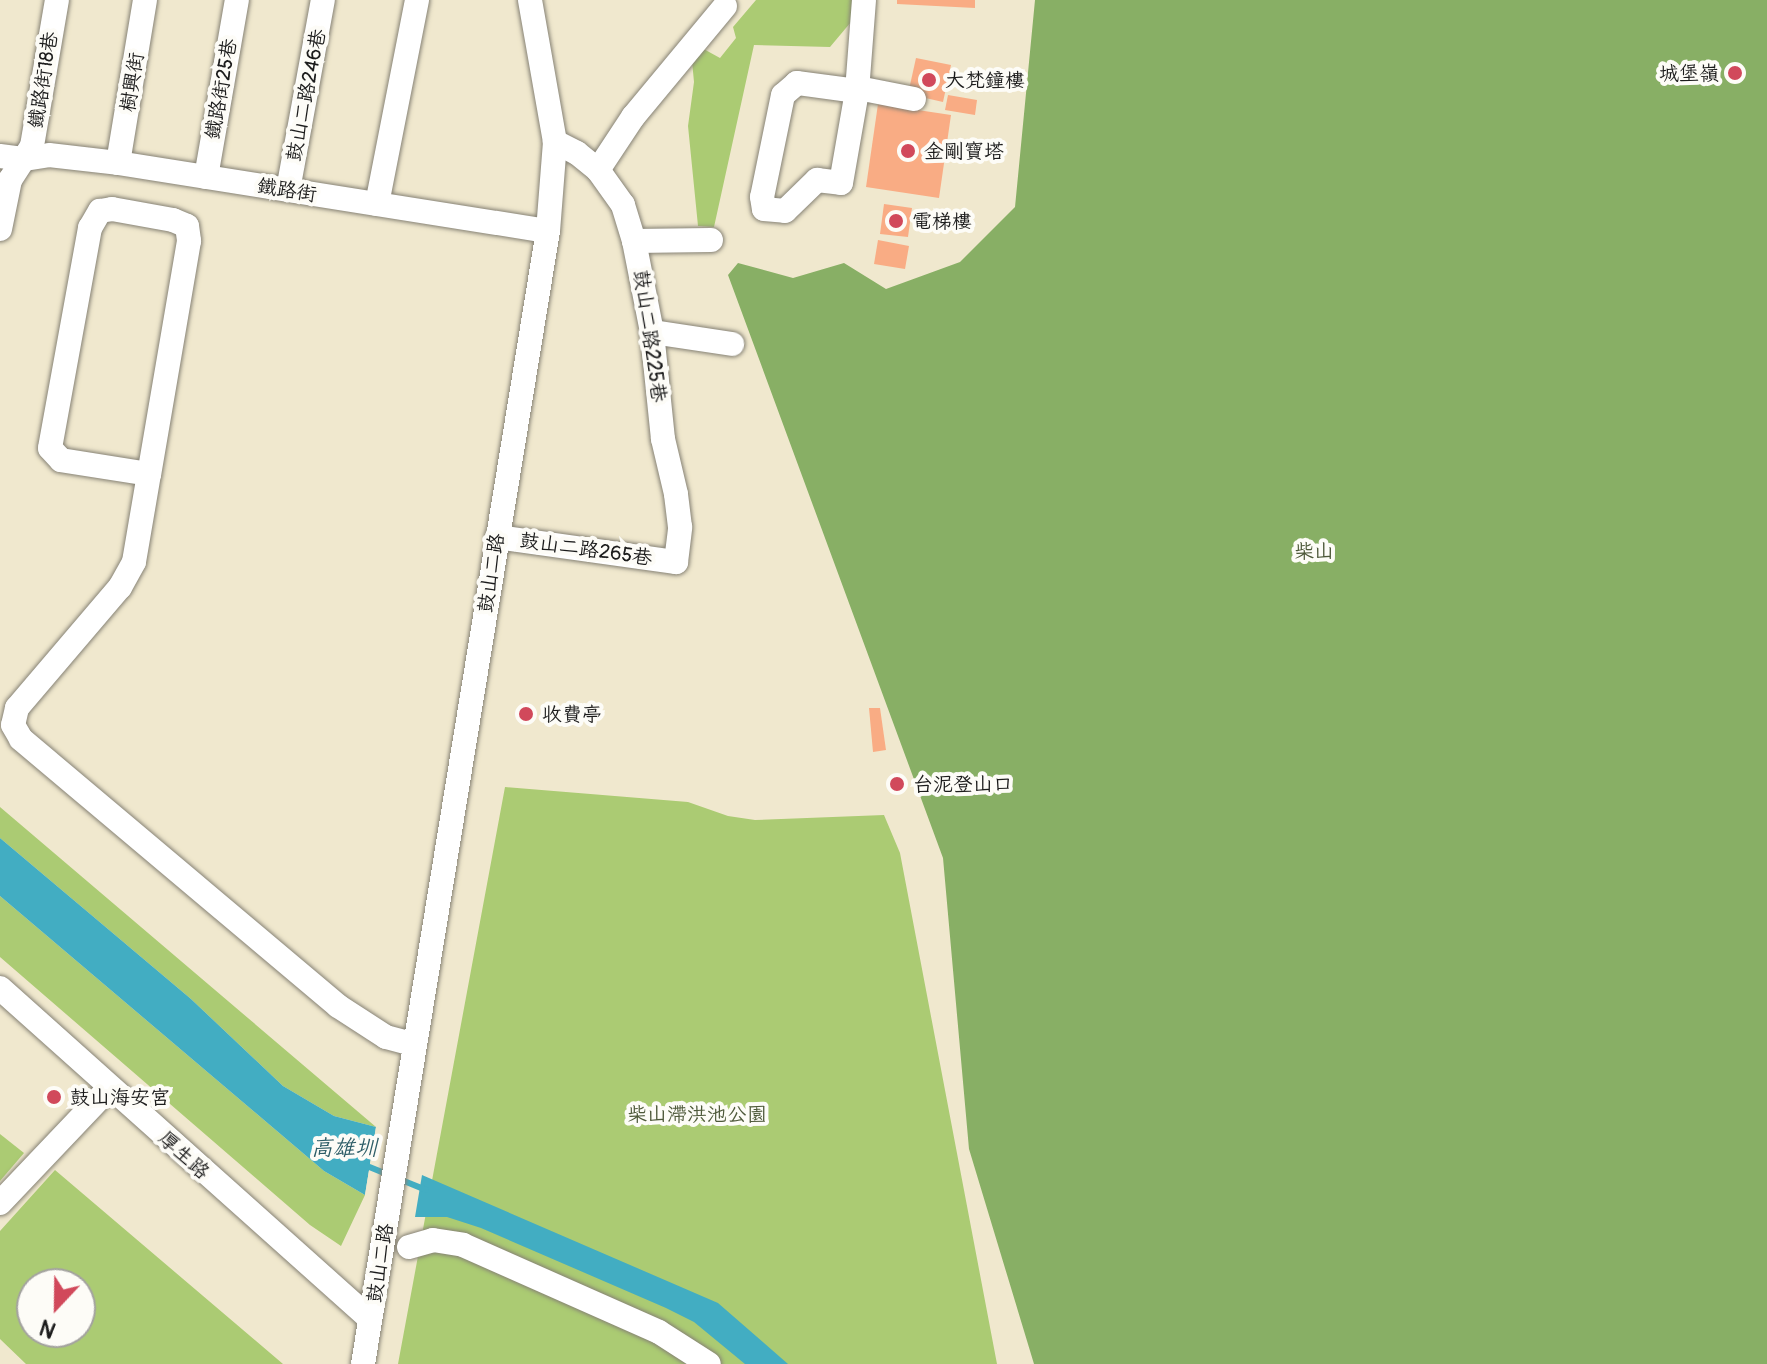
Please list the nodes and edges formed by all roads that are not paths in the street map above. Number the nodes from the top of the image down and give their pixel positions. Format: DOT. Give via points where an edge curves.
graph roads {
  1 [pos="57,0"];
  2 [pos="145,0"];
  3 [pos="237,0"];
  4 [pos="323,0"];
  5 [pos="417,0"];
  6 [pos="530,0"];
  7 [pos="864,0"];
  8 [pos="725,6"];
  9 [pos="858,89"];
  10 [pos="914,99"];
  11 [pos="555,142"];
  12 [pos="0,156"];
  13 [pos="25,159"];
  14 [pos="118,163"];
  15 [pos="598,170"];
  16 [pos="206,177"];
  17 [pos="288,190"];
  18 [pos="377,204"];
  19 [pos="0,229"];
  20 [pos="548,231"];
  21 [pos="711,240"];
  22 [pos="634,241"];
  23 [pos="652,332"];
  24 [pos="732,344"];
  25 [pos="149,474"];
  26 [pos="497,537"];
  27 [pos="676,562"];
  28 [pos="1,991"];
  29 [pos="415,1045"];
  30 [pos="109,1088"];
  31 [pos="0,1203"];
  32 [pos="409,1247"];
  33 [pos="370,1319"];
  34 [pos="363,1364"];
  35 [pos="709,1364"];
  1 -- 13 [label="street, 鐵路街18巷" via="32,146"];
  2 -- 14 [label="street, 樹興街"];
  3 -- 16 [label="street, 鐵路街25巷"];
  4 -- 17 [label="street, 鼓山二路246巷"];
  5 -- 18 [label="street"];
  6 -- 11 [label="street, 鼓山二路"];
  7 -- 9 [label="street"];
  8 -- 15 [label="street" via="633,117"];
  9 -- 9 [label="street" via="840,191 817,180 781,212 768,211 763,206 780,103 788,89 797,83"];
  9 -- 10 [label="street"];
  11 -- 15 [label="street, 鼓山二路225巷"];
  11 -- 20 [label="street, 鼓山二路"];
  12 -- 13 [label="street, 鐵路街"];
  13 -- 14 [label="street, 鐵路街" via="49,155"];
  13 -- 19 [label="street, 鐵路街18巷" via="10,180"];
  14 -- 16 [label="street, 鐵路街"];
  15 -- 22 [label="street, 鼓山二路225巷" via="623,205"];
  16 -- 17 [label="street, 鐵路街"];
  17 -- 18 [label="street, 鐵路街"];
  18 -- 20 [label="street, 鐵路街"];
  20 -- 26 [label="street, 鼓山二路"];
  21 -- 22 [label="street"];
  22 -- 23 [label="street, 鼓山二路225巷"];
  23 -- 24 [label="street"];
  23 -- 27 [label="street, 鼓山二路225巷" via="663,439 680,527"];
  25 -- 25 [label="street" via="189,241 187,226 112,209 100,211 90,228 50,448 61,460"];
  25 -- 29 [label="street" via="134,562 120,587 17,708 13,725 21,739 338,1006 386,1037"];
  26 -- 27 [label="street, 鼓山二路265巷"];
  26 -- 29 [label="street, 鼓山二路"];
  28 -- 30 [label="street, 厚生路"];
  29 -- 33 [label="street, 鼓山二路"];
  30 -- 31 [label="street"];
  30 -- 33 [label="street, 厚生路"];
  32 -- 35 [label="street" via="433,1240 463,1245 659,1332"];
  33 -- 34 [label="street, 鼓山二路"];
}
